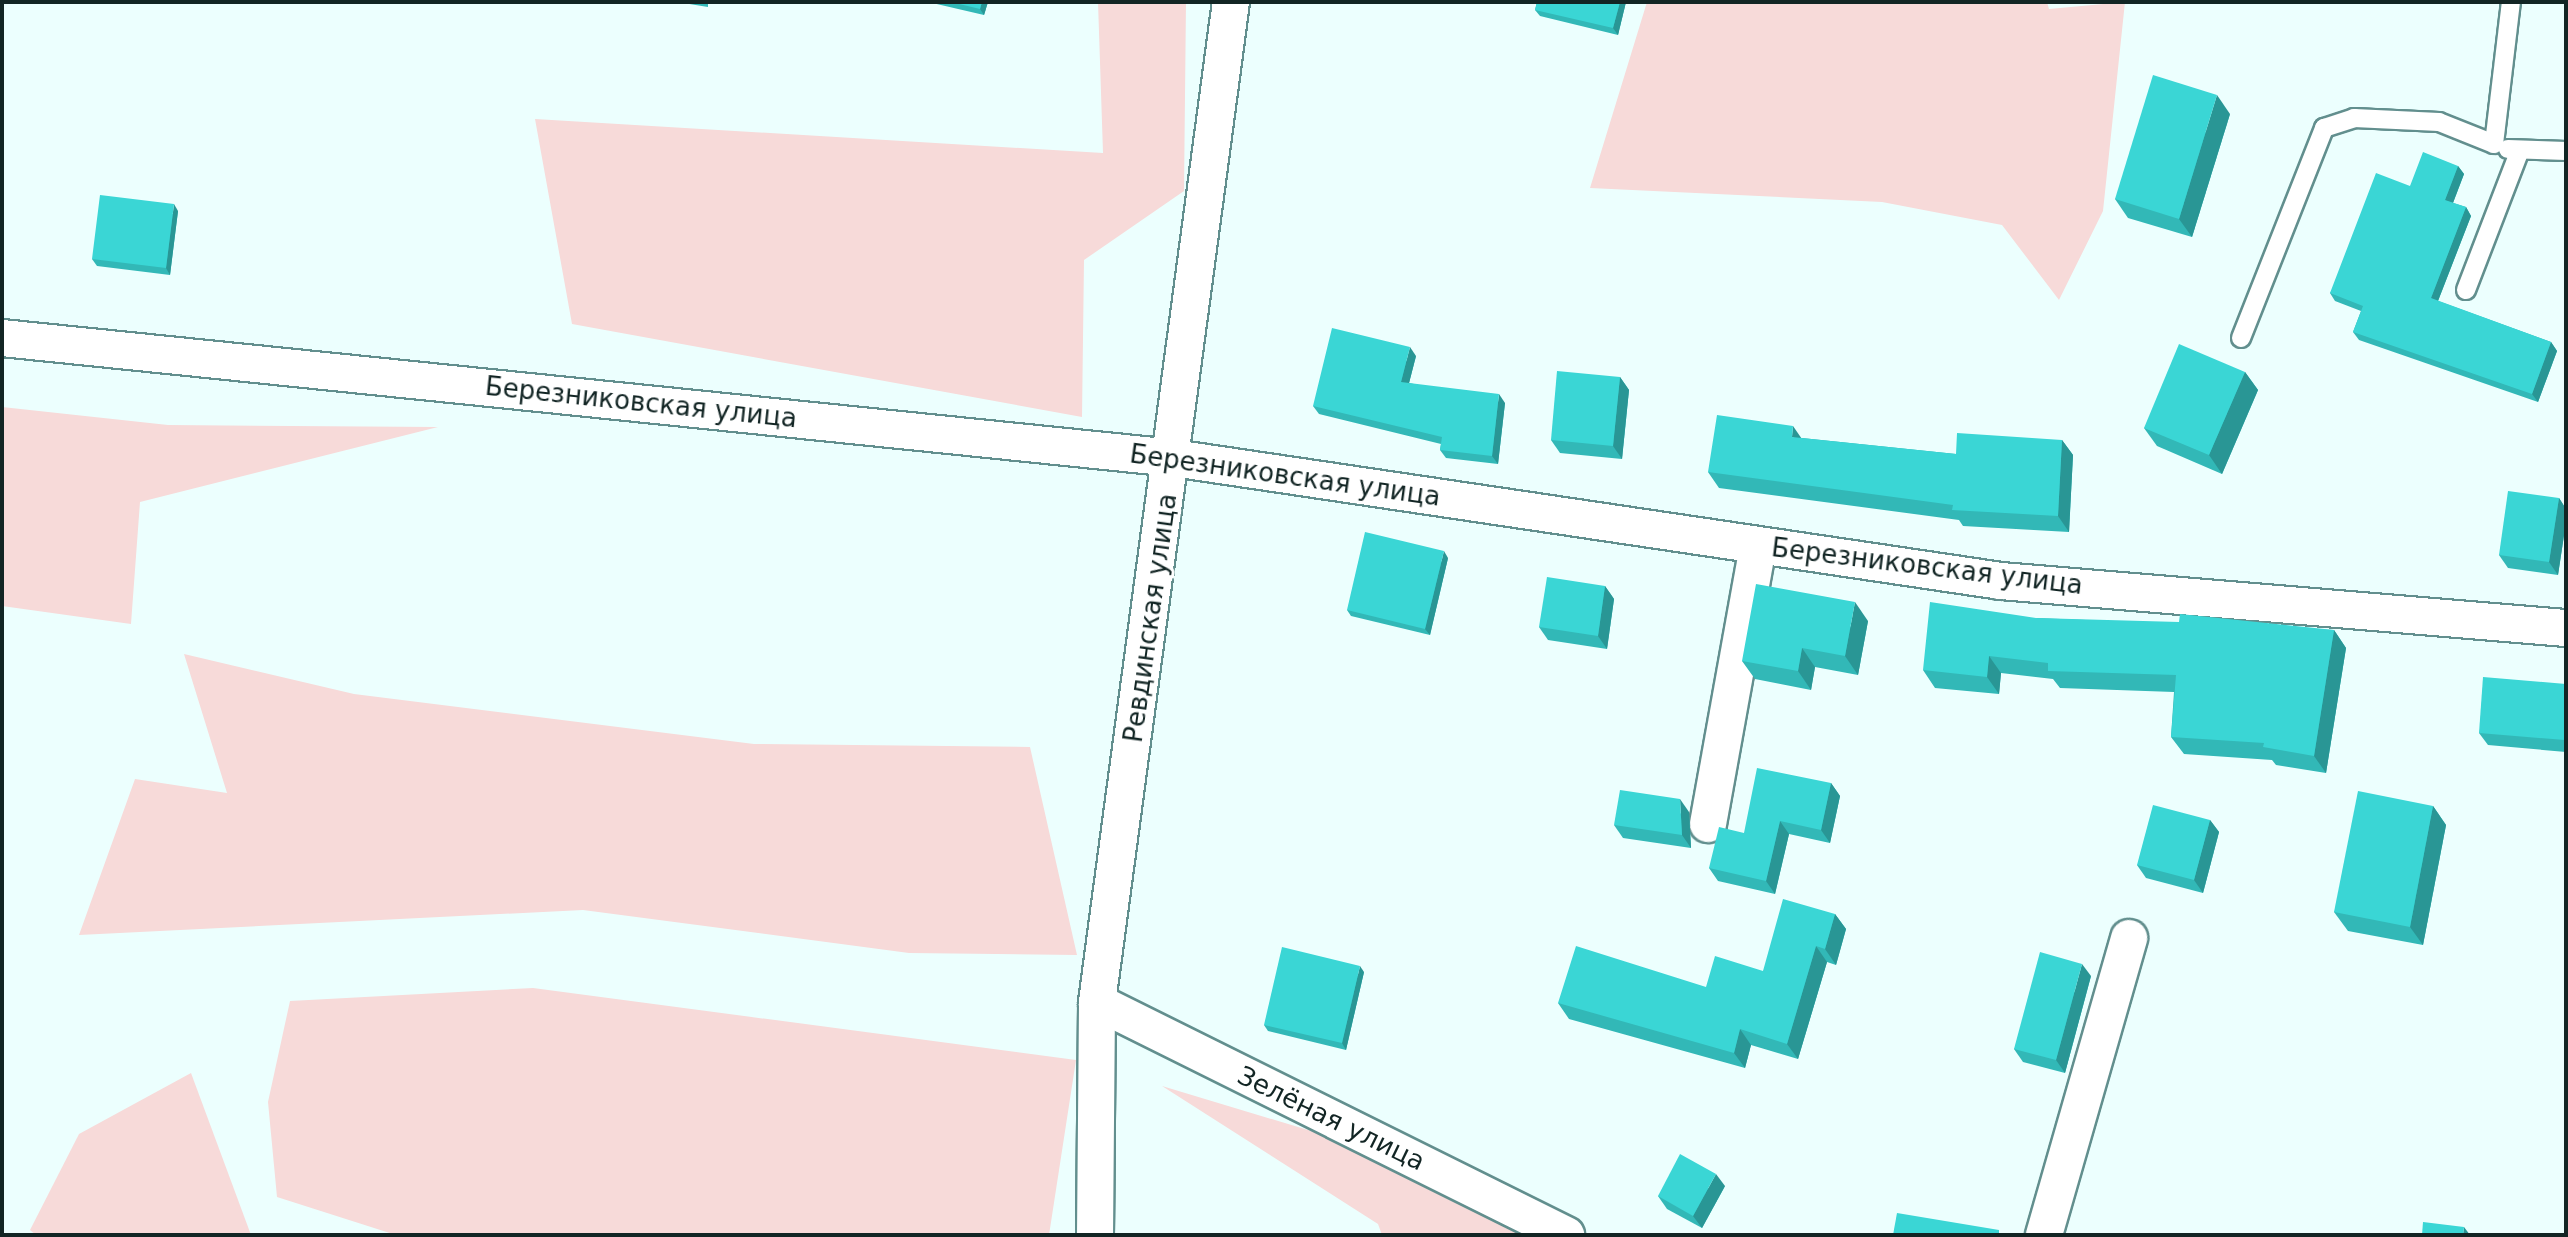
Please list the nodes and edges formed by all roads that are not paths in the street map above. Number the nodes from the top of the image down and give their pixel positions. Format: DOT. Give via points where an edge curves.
graph roads {
  1 [pos="1231,2"];
  2 [pos="2511,2"];
  3 [pos="2494,144"];
  4 [pos="2566,151"];
  5 [pos="2519,153"];
  6 [pos="2466,290"];
  7 [pos="2,338"];
  8 [pos="2241,338"];
  9 [pos="1173,458"];
  10 [pos="1758,545"];
  11 [pos="2566,628"];
  12 [pos="1708,824"];
  13 [pos="2129,938"];
  14 [pos="1097,1002"];
  15 [pos="1095,1235"];
  16 [pos="1566,1235"];
  17 [pos="2044,1235"];
  1 -- 9 [label="street, Ревдинская улица"];
  2 -- 3 [label="lane"];
  3 -- 5 [label="lane"];
  3 -- 8 [label="lane" via="2439,122 2354,118 2324,128"];
  4 -- 5 [label="lane"];
  5 -- 6 [label="lane"];
  7 -- 9 [label="street, Березниковская улица"];
  9 -- 10 [label="street, Березниковская улица"];
  9 -- 14 [label="street, Ревдинская улица"];
  10 -- 11 [label="street, Березниковская улица" via="2001,581"];
  10 -- 12 [label="street"];
  13 -- 17 [label="street"];
  14 -- 15 [label="street, Ревдинская улица"];
  14 -- 16 [label="street, Зелёная улица"];
}
